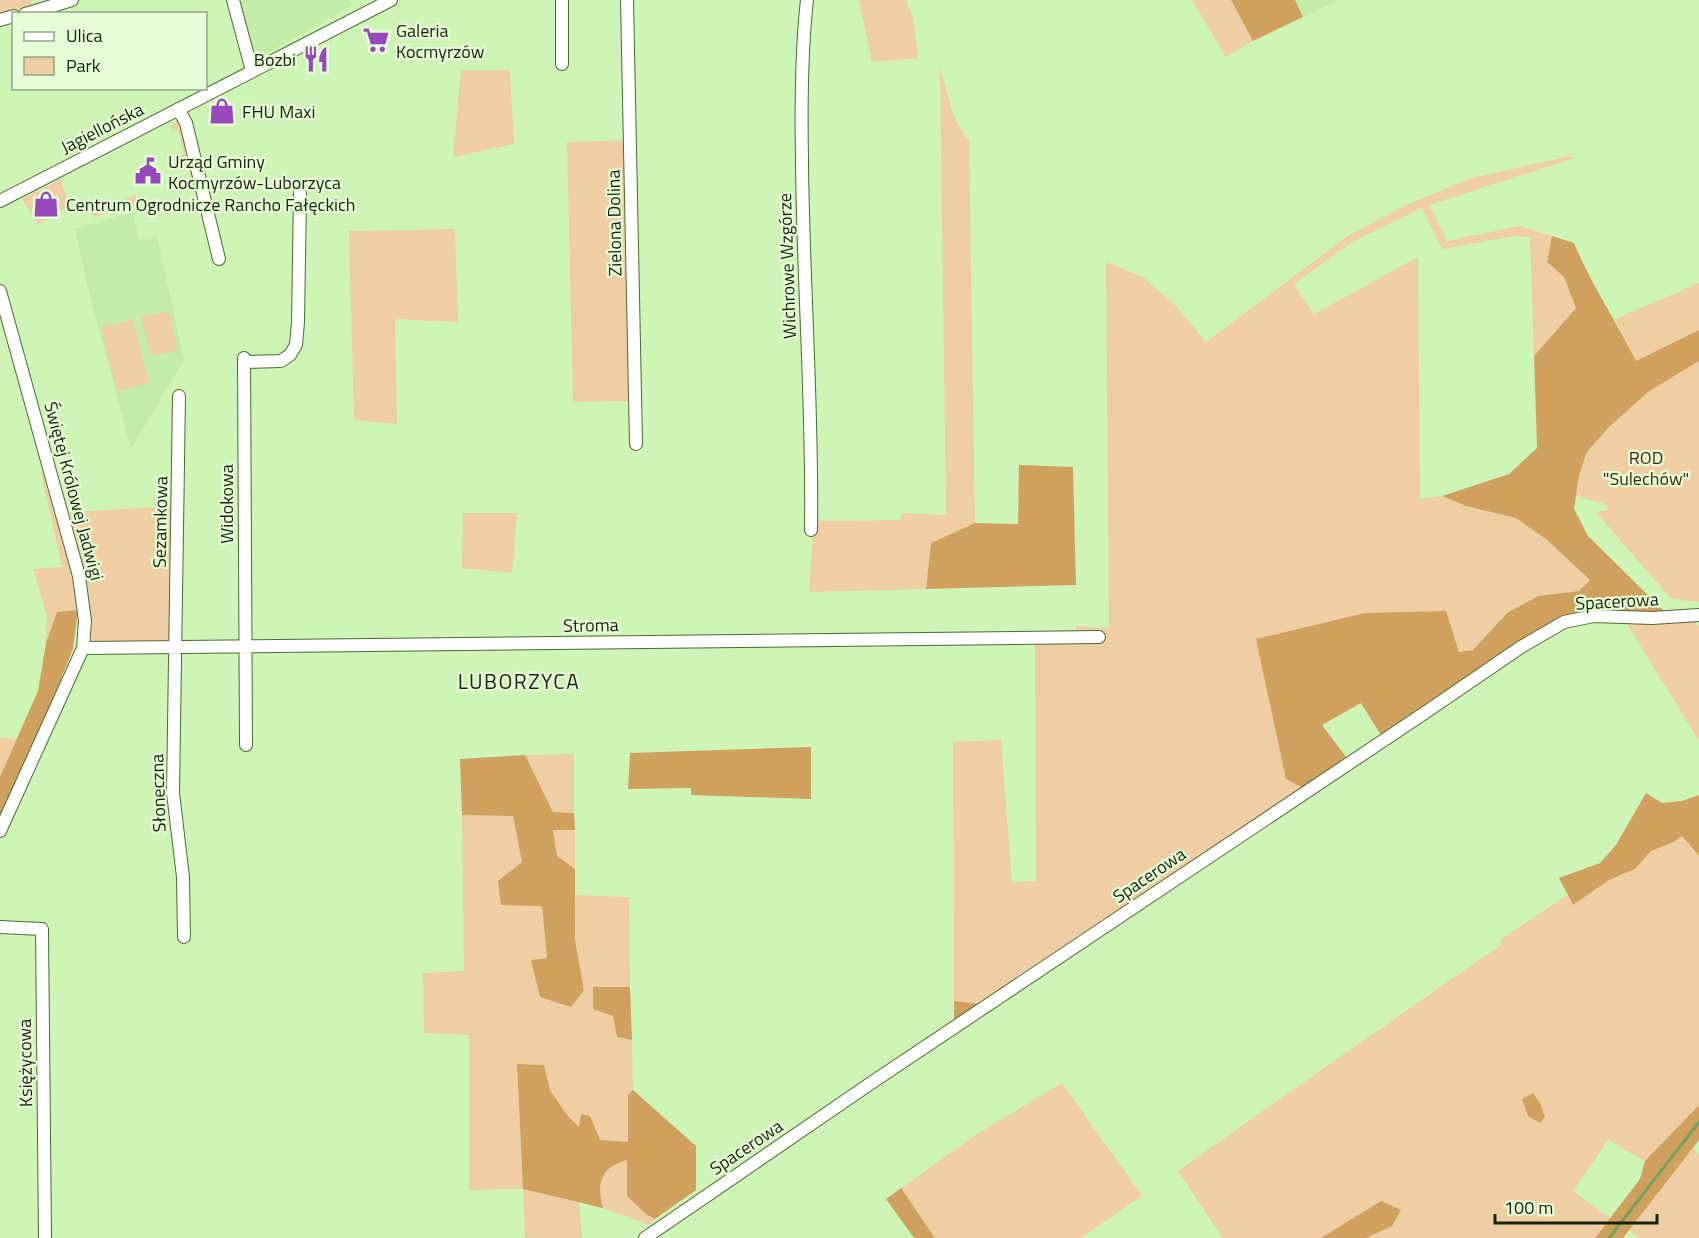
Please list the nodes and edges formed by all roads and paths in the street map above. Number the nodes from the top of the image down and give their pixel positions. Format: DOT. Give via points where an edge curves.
graph roads {
  1 [pos="72,0"];
  2 [pos="233,0"];
  3 [pos="391,0"];
  4 [pos="562,0"];
  5 [pos="627,0"];
  6 [pos="807,0"];
  7 [pos="32,12"];
  8 [pos="562,64"];
  9 [pos="252,71"];
  10 [pos="178,109"];
  11 [pos="300,193"];
  12 [pos="0,201"];
  13 [pos="219,259"];
  14 [pos="0,291"];
  15 [pos="179,396"];
  16 [pos="636,444"];
  17 [pos="812,530"];
  18 [pos="1699,615"];
  19 [pos="1099,637"];
  20 [pos="245,646"];
  21 [pos="176,647"];
  22 [pos="83,648"];
  23 [pos="246,745"];
  24 [pos="0,831"];
  25 [pos="0,927"];
  26 [pos="183,938"];
  27 [pos="45,1238"];
  28 [pos="645,1238"];
  1 -- 7 [label="street"];
  2 -- 9 [label="street"];
  3 -- 9 [label="street, Jagiellońska"];
  4 -- 8 [label="street"];
  5 -- 16 [label="street, Zielona Dolina"];
  6 -- 17 [label="street, Wichrowe Wzgórze" via="801,91 802,210"];
  9 -- 10 [label="street, Jagiellońska"];
  10 -- 12 [label="street, Jagiellońska"];
  10 -- 13 [label="street" via="186,123"];
  11 -- 20 [label="street, Widokowa" via="296,345 281,361 244,360"];
  14 -- 22 [label="street, Świętej Królowej Jadwigi" via="79,576 85,621"];
  15 -- 21 [label="street, Sezamkowa"];
  18 -- 28 [label="street, Spacerowa" via="1594,616 1564,622 1521,646"];
  19 -- 20 [label="street, Stroma"];
  20 -- 21 [label="street, Stroma"];
  20 -- 23 [label="street, Widokowa"];
  21 -- 22 [label="street, Stroma"];
  21 -- 26 [label="street, Słoneczna" via="173,793 183,877"];
  22 -- 24 [label="street, Świętej Królowej Jadwigi"];
  25 -- 27 [label="street, Księżycowa" via="42,929"];
}
